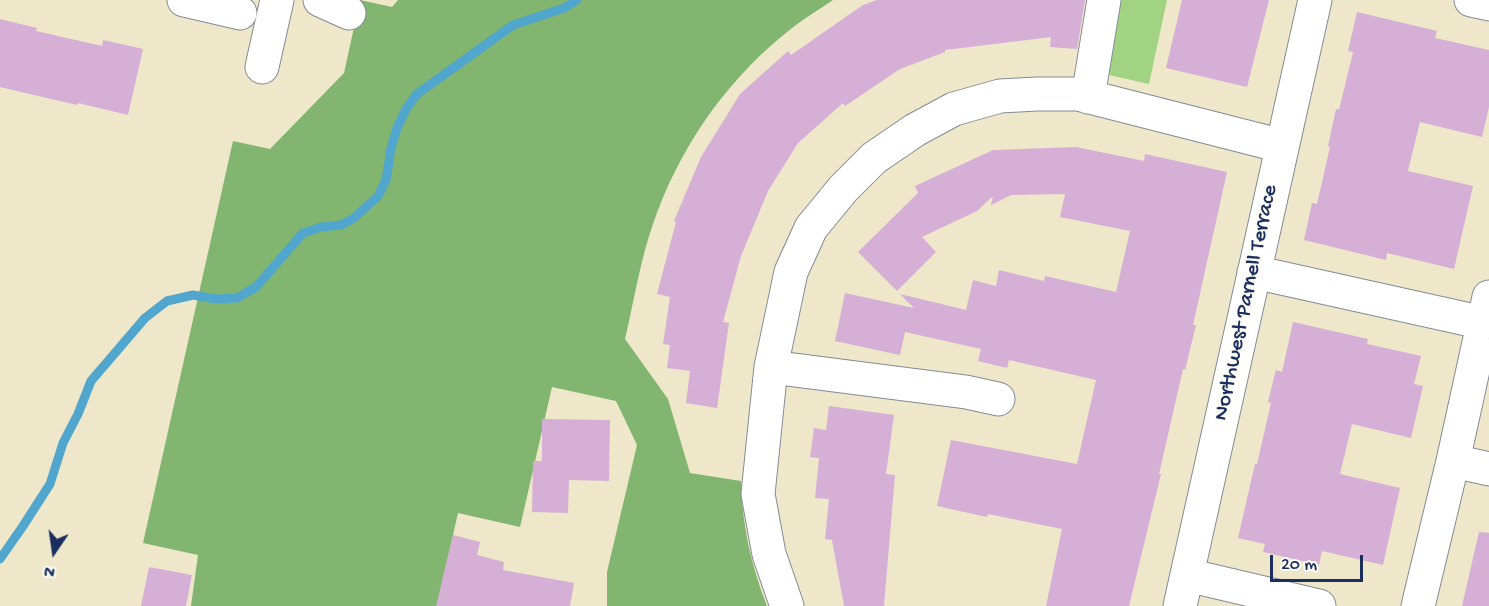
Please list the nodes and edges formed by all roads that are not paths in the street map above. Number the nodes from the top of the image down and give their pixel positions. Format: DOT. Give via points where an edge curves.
graph roads {
  1 [pos="184,0"];
  2 [pos="277,0"];
  3 [pos="1104,0"];
  4 [pos="1314,0"];
  5 [pos="1471,0"];
  6 [pos="1489,4"];
  7 [pos="240,13"];
  8 [pos="262,67"];
  9 [pos="1088,97"];
  10 [pos="1282,146"];
  11 [pos="1254,272"];
  12 [pos="1486,310"];
  13 [pos="771,367"];
  14 [pos="998,399"];
  15 [pos="1453,461"];
  16 [pos="1489,469"];
  17 [pos="1184,591"];
  18 [pos="787,606"];
  19 [pos="1319,606"];
  20 [pos="1418,606"];
  1 -- 7 [label="street"];
  2 -- 8 [label="street"];
  3 -- 9 [label="street"];
  4 -- 10 [label="street, Northwest Parnell Terrace"];
  5 -- 6 [label="street"];
  9 -- 10 [label="street"];
  9 -- 13 [label="street" via="1000,96 954,110 874,158 811,228 791,272"];
  10 -- 11 [label="street, Northwest Parnell Terrace"];
  11 -- 12 [label="street"];
  11 -- 17 [label="street, Northwest Parnell Terrace"];
  12 -- 15 [label="street"];
  13 -- 14 [label="street"];
  13 -- 18 [label="street" via="758,494 769,554"];
  15 -- 16 [label="street"];
  15 -- 20 [label="street"];
  17 -- 19 [label="street"];
}
